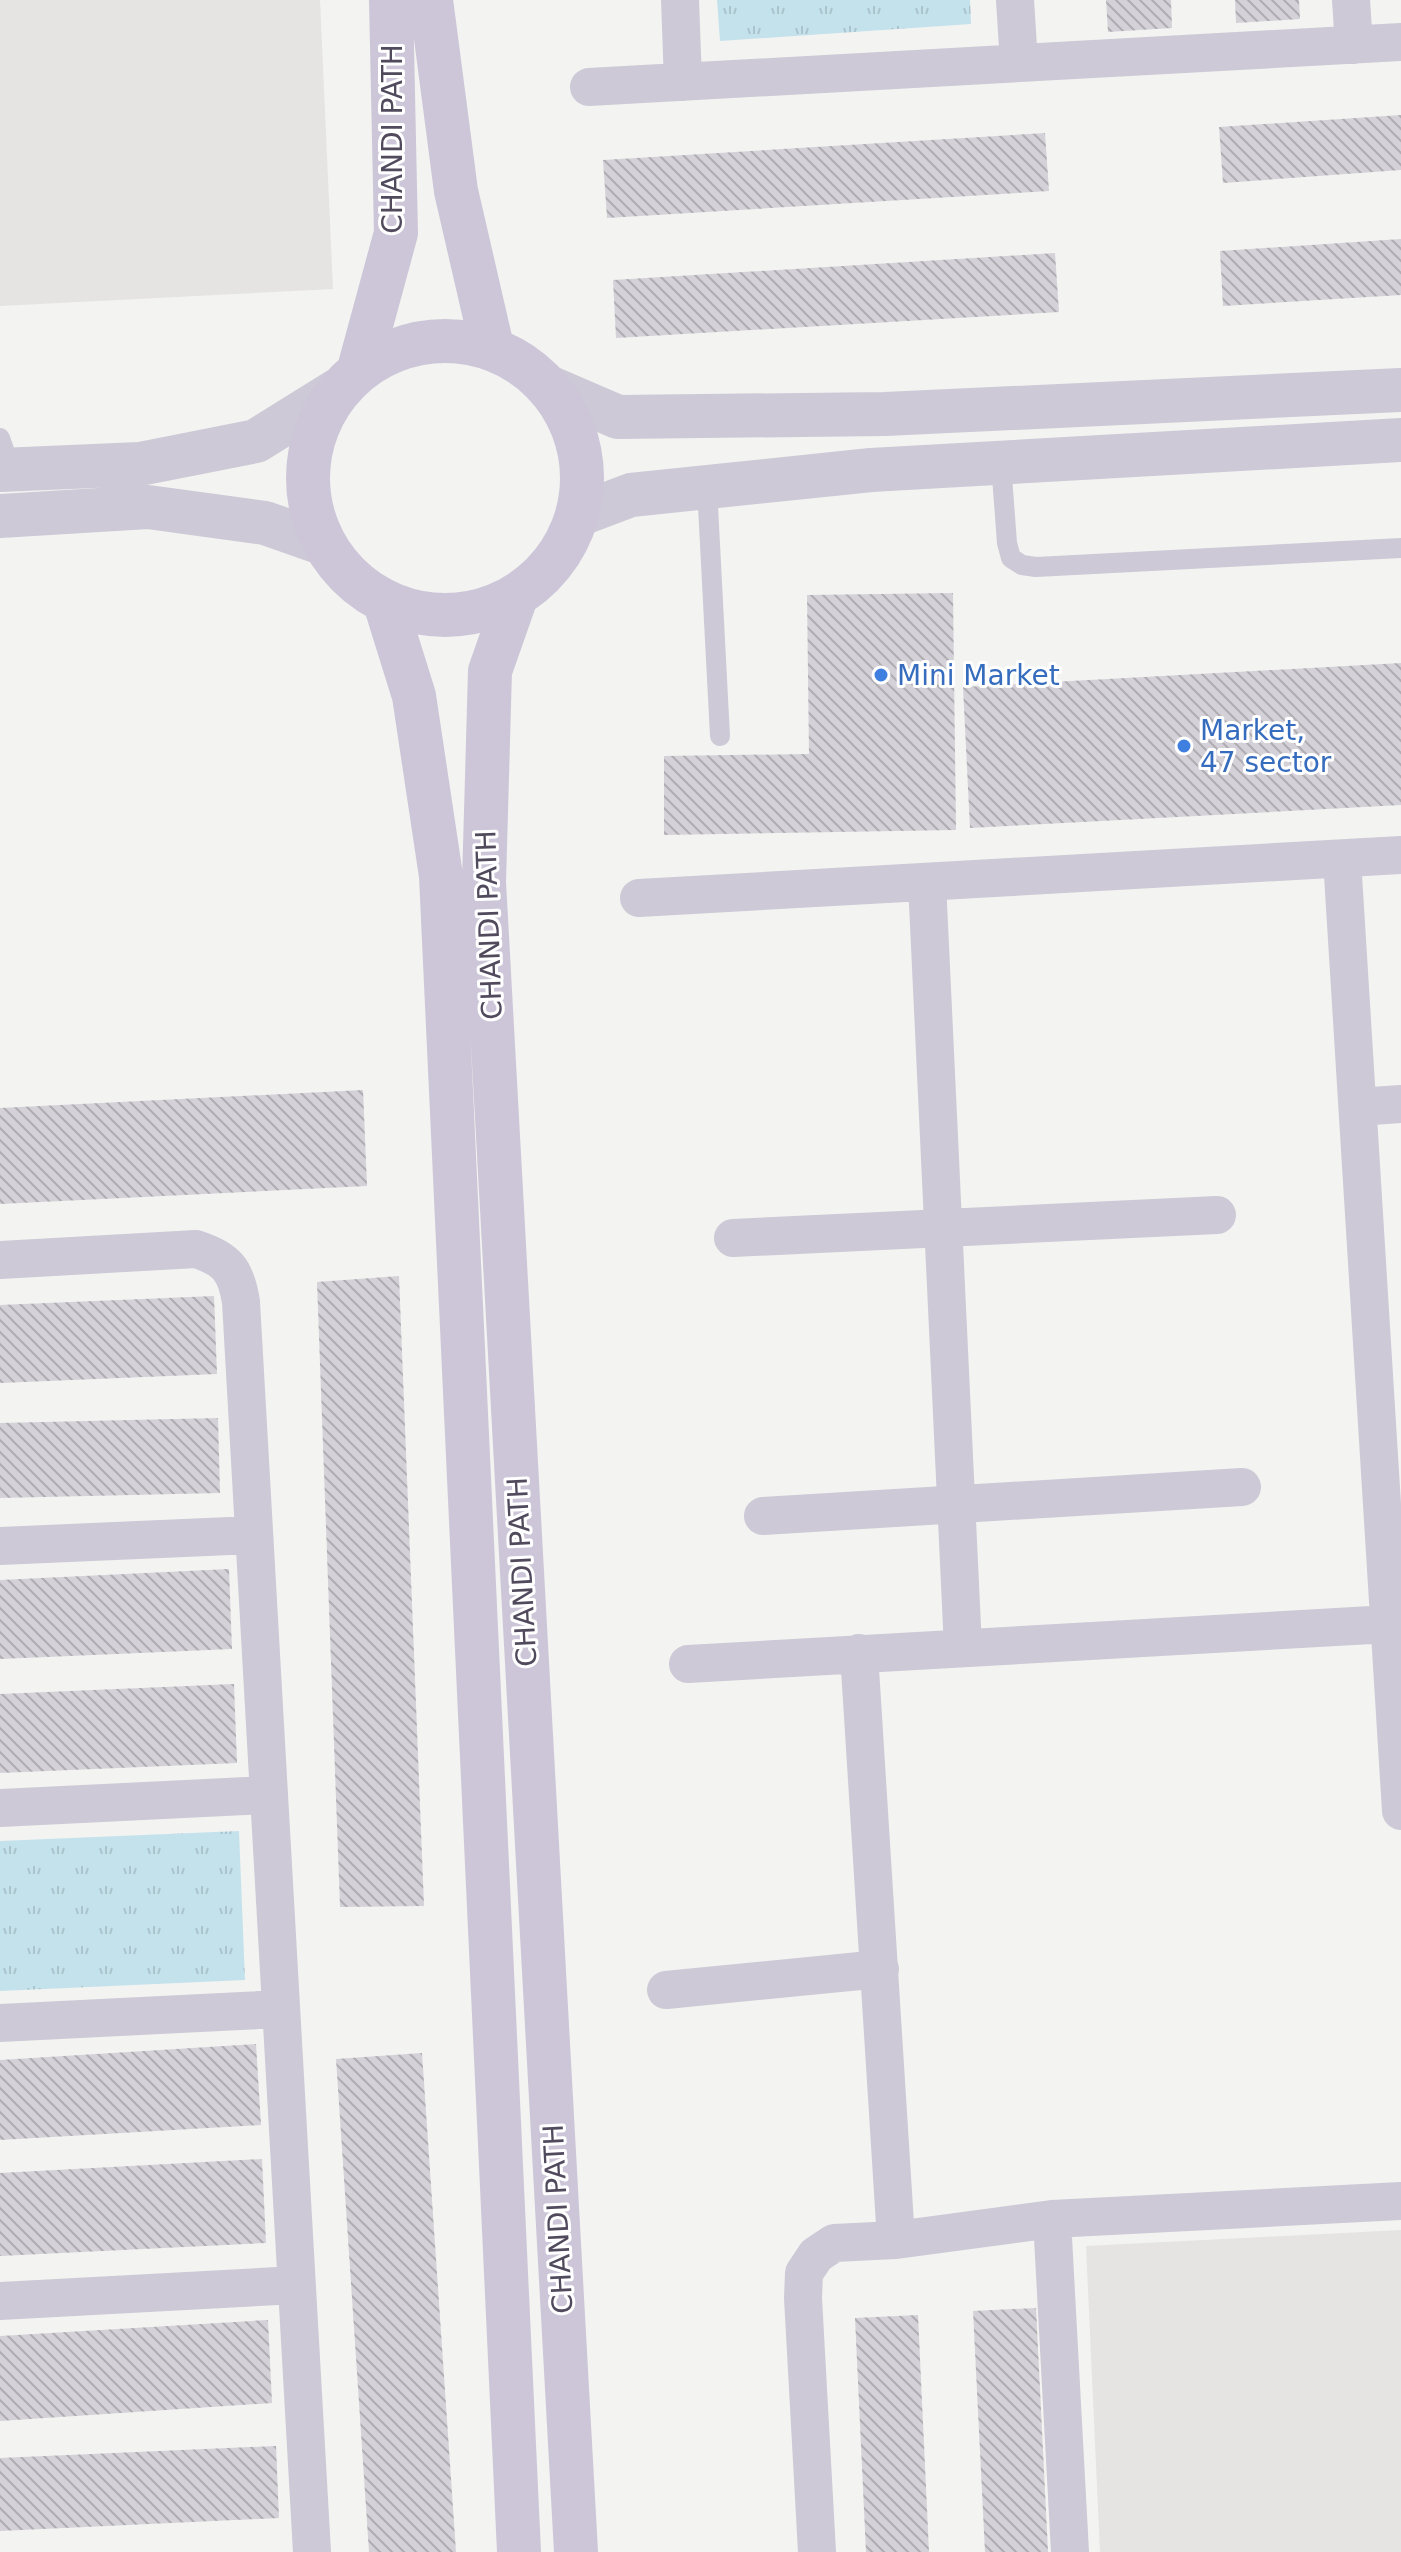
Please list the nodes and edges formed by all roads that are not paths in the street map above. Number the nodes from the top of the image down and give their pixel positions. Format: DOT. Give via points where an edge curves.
graph roads {
  1 [pos="391,0"];
  2 [pos="431,0"];
  3 [pos="680,0"];
  4 [pos="1015,0"];
  5 [pos="1351,0"];
  6 [pos="1401,42"];
  7 [pos="1354,45"];
  8 [pos="1019,63"];
  9 [pos="683,82"];
  10 [pos="589,87"];
  11 [pos="492,347"];
  12 [pos="348,380"];
  13 [pos="553,389"];
  14 [pos="1401,390"];
  15 [pos="1401,440"];
  16 [pos="4,459"];
  17 [pos="1001,463"];
  18 [pos="707,487"];
  19 [pos="578,515"];
  20 [pos="0,516"];
  21 [pos="322,543"];
  22 [pos="1401,548"];
  23 [pos="516,597"];
  24 [pos="385,603"];
  25 [pos="720,736"];
  26 [pos="1401,855"];
  27 [pos="1342,859"];
  28 [pos="927,882"];
  29 [pos="639,898"];
  30 [pos="1401,1104"];
  31 [pos="1358,1107"];
  32 [pos="1217,1215"];
  33 [pos="943,1228"];
  34 [pos="733,1238"];
  35 [pos="0,1260"];
  36 [pos="1242,1487"];
  37 [pos="956,1504"];
  38 [pos="763,1516"];
  39 [pos="253,1535"];
  40 [pos="0,1546"];
  41 [pos="1389,1624"];
  42 [pos="963,1648"];
  43 [pos="859,1653"];
  44 [pos="688,1664"];
  45 [pos="1398,1698"];
  46 [pos="268,1795"];
  47 [pos="0,1808"];
  48 [pos="1401,1811"];
  49 [pos="880,1969"];
  50 [pos="666,1990"];
  51 [pos="280,2009"];
  52 [pos="0,2023"];
  53 [pos="1401,2201"];
  54 [pos="1052,2219"];
  55 [pos="896,2240"];
  56 [pos="296,2285"];
  57 [pos="0,2301"];
  58 [pos="312,2552"];
  59 [pos="519,2552"];
  60 [pos="576,2552"];
  61 [pos="817,2552"];
  62 [pos="1070,2552"];
  1 -- 12 [label="main road, CHANDI PATH" via="396,233"];
  2 -- 11 [label="main road, CHANDI PATH" via="456,191"];
  3 -- 9 [label="street"];
  4 -- 8 [label="street"];
  5 -- 7 [label="street"];
  6 -- 7 [label="street"];
  7 -- 8 [label="street"];
  8 -- 9 [label="street"];
  9 -- 10 [label="street"];
  11 -- 12 [label="main road" via="432,340 386,352"];
  11 -- 13 [label="main road"];
  12 -- 16 [label="street" via="256,441 140,464"];
  12 -- 21 [label="main road" via="313,436 307,492"];
  13 -- 14 [label="street" via="618,417 885,414"];
  13 -- 19 [label="main road" via="571,418 583,465"];
  15 -- 17 [label="street"];
  17 -- 18 [label="street"];
  17 -- 22 [label="lane" via="1007,543 1011,558 1022,565"];
  18 -- 19 [label="street" via="631,495"];
  18 -- 25 [label="lane"];
  19 -- 23 [label="main road" via="551,566"];
  20 -- 21 [label="street" via="148,507 265,523"];
  21 -- 24 [label="main road" via="356,585"];
  23 -- 24 [label="main road" via="458,616 413,613"];
  23 -- 60 [label="main road, CHANDI PATH" via="490,671 484,882"];
  24 -- 59 [label="main road, CHANDI PATH" via="414,696 441,876"];
  26 -- 27 [label="street"];
  27 -- 28 [label="street"];
  27 -- 31 [label="street"];
  28 -- 29 [label="street"];
  28 -- 33 [label="street"];
  30 -- 31 [label="street"];
  31 -- 41 [label="street"];
  32 -- 33 [label="street"];
  33 -- 34 [label="street"];
  33 -- 37 [label="street"];
  35 -- 39 [label="street" via="181,1248 214,1254 230,1267 241,1302"];
  36 -- 37 [label="street"];
  37 -- 38 [label="street"];
  37 -- 42 [label="street"];
  39 -- 40 [label="street"];
  39 -- 46 [label="street"];
  41 -- 42 [label="street"];
  41 -- 45 [label="street"];
  42 -- 43 [label="street"];
  43 -- 44 [label="street"];
  43 -- 49 [label="street"];
  45 -- 48 [label="street"];
  46 -- 47 [label="street"];
  46 -- 51 [label="street"];
  49 -- 50 [label="street"];
  49 -- 55 [label="street"];
  51 -- 52 [label="street"];
  51 -- 56 [label="street"];
  53 -- 54 [label="street"];
  54 -- 55 [label="street"];
  54 -- 62 [label="street"];
  55 -- 61 [label="street" via="834,2243 816,2255 804,2273"];
  56 -- 57 [label="street"];
  56 -- 58 [label="street"];
}
